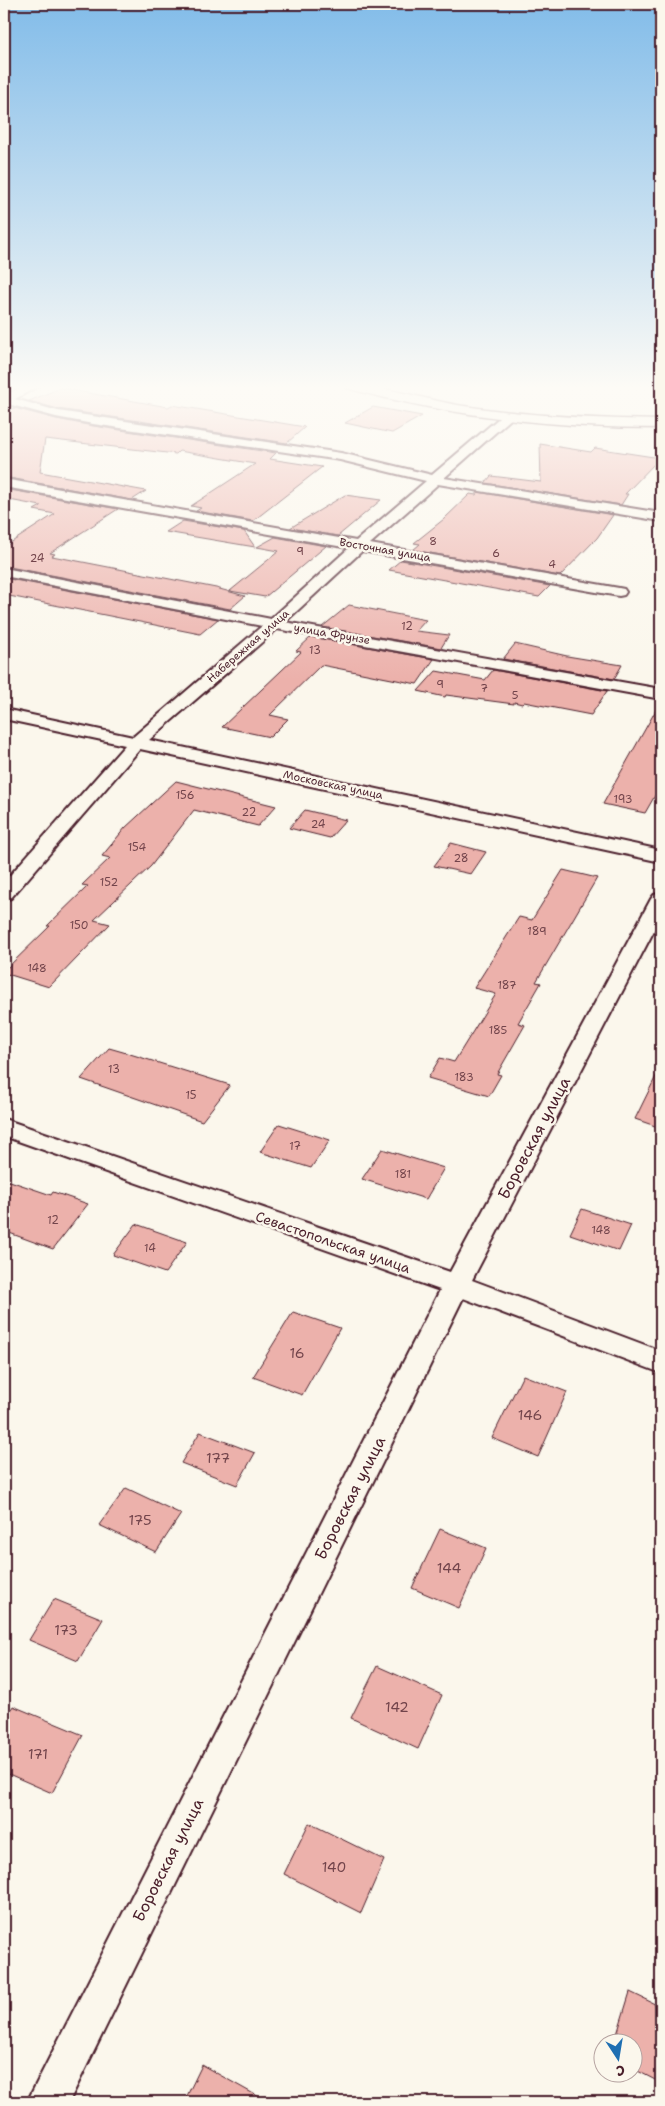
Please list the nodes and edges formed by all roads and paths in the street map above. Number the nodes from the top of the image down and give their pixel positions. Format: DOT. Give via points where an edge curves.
graph roads {
  1 [pos="6,483"];
  2 [pos="429,483"];
  3 [pos="455,483"];
  4 [pos="661,517"];
  5 [pos="359,546"];
  6 [pos="4,572"];
  7 [pos="619,592"];
  8 [pos="274,624"];
  9 [pos="661,694"];
  10 [pos="4,714"];
  11 [pos="137,742"];
  12 [pos="661,856"];
  13 [pos="4,894"];
  14 [pos="661,899"];
  15 [pos="4,1127"];
  16 [pos="456,1285"];
  17 [pos="661,1362"];
  18 [pos="47,2102"];
  1 -- 5 [label="street, Восточная улица"];
  2 -- 5 [label="street, Набережная улица"];
  3 -- 4 [label="street"];
  5 -- 7 [label="street, Восточная улица"];
  5 -- 8 [label="street, Набережная улица"];
  6 -- 8 [label="street, улица Фрунзе"];
  8 -- 9 [label="street, улица Фрунзе"];
  8 -- 11 [label="street, Набережная улица"];
  10 -- 11 [label="street, Московская улица"];
  11 -- 12 [label="street, Московская улица"];
  11 -- 13 [label="street, Набережная улица"];
  14 -- 16 [label="street, Боровская улица"];
  15 -- 16 [label="street, Севастопольская улица"];
  16 -- 17 [label="street, Севастопольская улица"];
  16 -- 18 [label="street, Боровская улица"];
}
